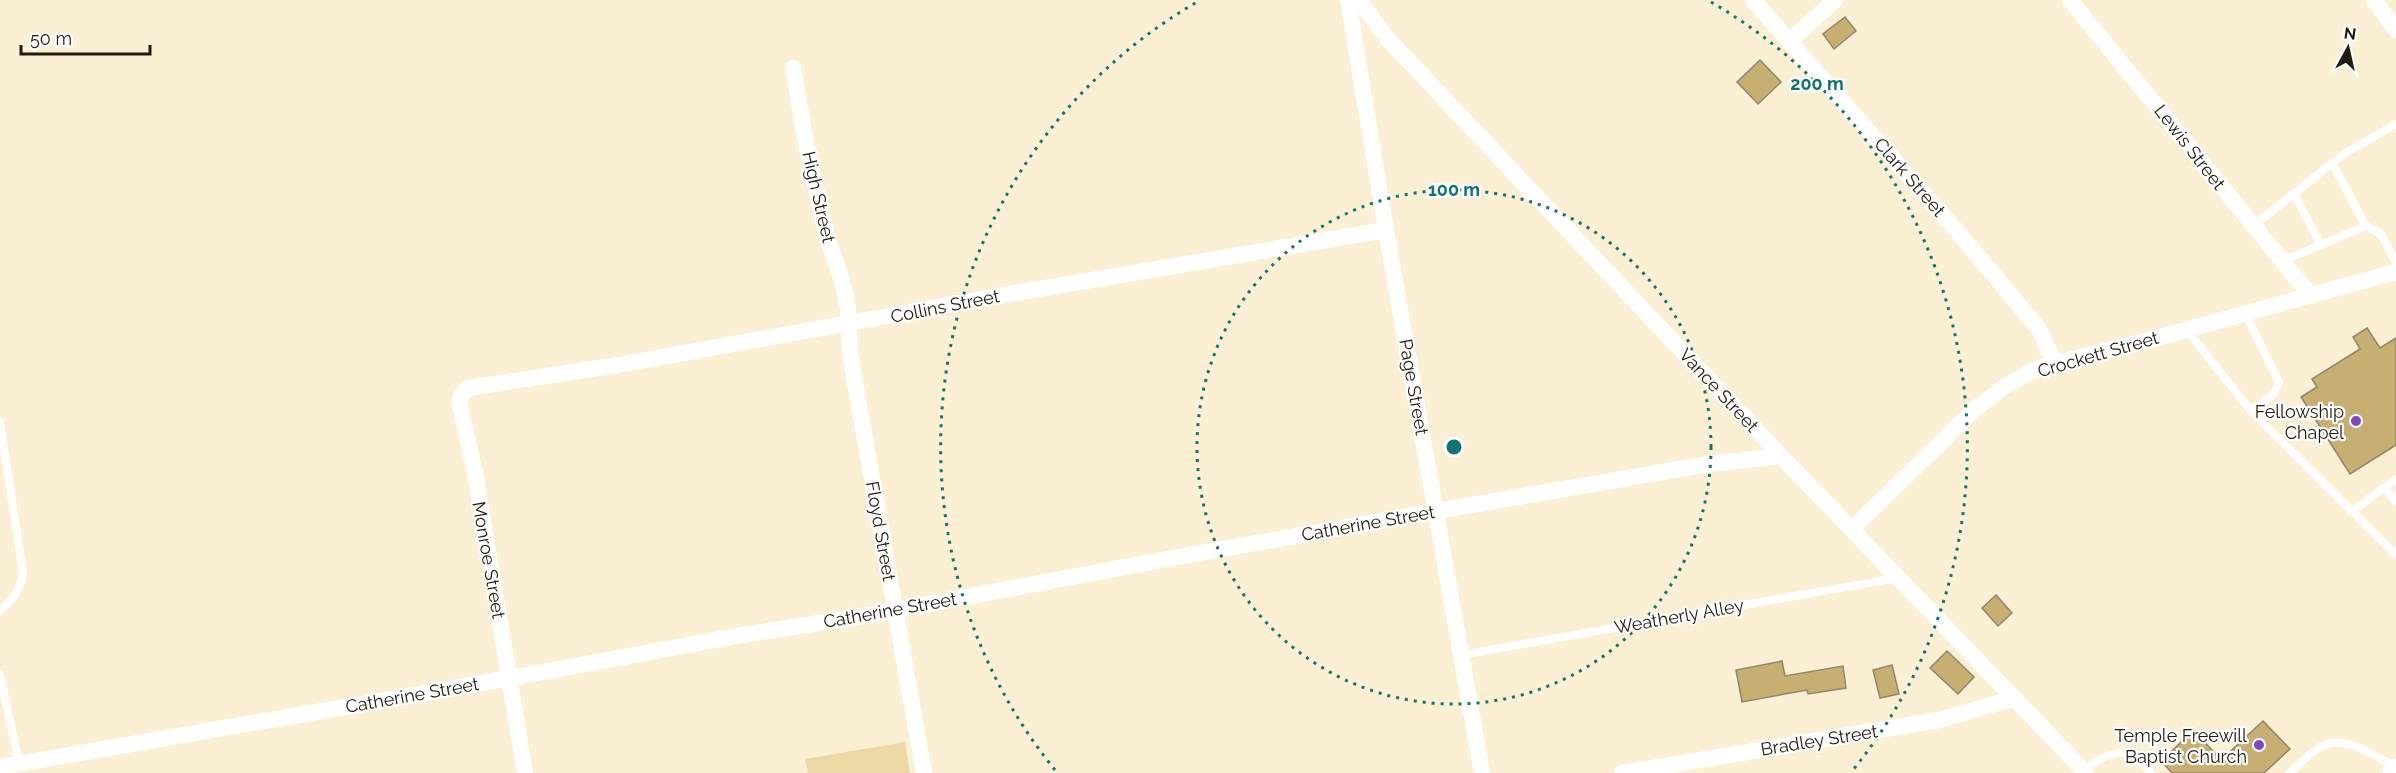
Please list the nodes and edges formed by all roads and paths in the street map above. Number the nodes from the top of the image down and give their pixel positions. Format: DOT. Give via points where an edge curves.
graph roads {
  1 [pos="1348,0"];
  2 [pos="1359,0"];
  3 [pos="1753,0"];
  4 [pos="1835,0"];
  5 [pos="2070,0"];
  6 [pos="2373,0"];
  7 [pos="2396,30"];
  8 [pos="1790,41"];
  9 [pos="793,68"];
  10 [pos="2396,124"];
  11 [pos="2332,163"];
  12 [pos="2294,194"];
  13 [pos="2253,226"];
  14 [pos="2366,226"];
  15 [pos="1386,230"];
  16 [pos="2321,245"];
  17 [pos="2282,261"];
  18 [pos="2396,263"];
  19 [pos="2396,272"];
  20 [pos="2310,295"];
  21 [pos="2245,312"];
  22 [pos="848,324"];
  23 [pos="2186,329"];
  24 [pos="2055,363"];
  25 [pos="505,381"];
  26 [pos="2251,411"];
  27 [pos="0,422"];
  28 [pos="1781,456"];
  29 [pos="2396,479"];
  30 [pos="2384,488"];
  31 [pos="2396,502"];
  32 [pos="1437,511"];
  33 [pos="2351,512"];
  34 [pos="1852,529"];
  35 [pos="2396,555"];
  36 [pos="1898,578"];
  37 [pos="895,610"];
  38 [pos="0,611"];
  39 [pos="1461,655"];
  40 [pos="0,674"];
  41 [pos="509,678"];
  42 [pos="2015,699"];
  43 [pos="19,764"];
  44 [pos="0,767"];
  45 [pos="2396,768"];
  46 [pos="2084,772"];
  47 [pos="525,773"];
  48 [pos="924,773"];
  49 [pos="1482,773"];
  50 [pos="1622,773"];
  51 [pos="2151,773"];
  52 [pos="2290,773"];
  53 [pos="2392,773"];
  1 -- 15 [label="street, Page Street"];
  2 -- 28 [label="street, Vance Street" via="1387,38"];
  3 -- 8 [label="street, Clark Street"];
  4 -- 8 [label="street"];
  5 -- 13 [label="street, Lewis Street"];
  6 -- 7 [label="street"];
  8 -- 24 [label="street, Clark Street" via="2039,329"];
  9 -- 22 [label="street, High Street" via="827,237 848,307"];
  10 -- 11 [label="lane"];
  11 -- 12 [label="lane"];
  11 -- 14 [label="lane"];
  12 -- 13 [label="lane"];
  12 -- 16 [label="lane"];
  13 -- 17 [label="street, Lewis Street"];
  14 -- 16 [label="lane"];
  14 -- 18 [label="lane" via="2381,234"];
  15 -- 22 [label="street, Collins Street"];
  15 -- 32 [label="street, Page Street"];
  16 -- 17 [label="lane"];
  17 -- 20 [label="street, Lewis Street"];
  19 -- 20 [label="street, Crockett Street"];
  20 -- 21 [label="street, Crockett Street"];
  21 -- 23 [label="street, Crockett Street"];
  21 -- 26 [label="lane" via="2279,381 2274,394"];
  22 -- 25 [label="street, Collins Street"];
  22 -- 37 [label="street, Floyd Street"];
  23 -- 24 [label="street, Crockett Street"];
  23 -- 26 [label="lane"];
  24 -- 34 [label="street, Crockett Street" via="2004,387 1974,410"];
  25 -- 41 [label="street, Monroe Street" via="468,388 459,402 475,472"];
  26 -- 33 [label="lane"];
  27 -- 38 [label="lane" via="23,573 15,597"];
  28 -- 32 [label="street, Catherine Street" via="1709,464"];
  28 -- 34 [label="street, Vance Street"];
  29 -- 30 [label="lane"];
  30 -- 31 [label="lane"];
  30 -- 33 [label="lane"];
  32 -- 37 [label="street, Catherine Street"];
  32 -- 39 [label="street, Page Street"];
  33 -- 35 [label="lane"];
  34 -- 36 [label="street, Vance Street"];
  36 -- 39 [label="lane, Weatherly Alley"];
  36 -- 42 [label="street, Vance Street"];
  37 -- 41 [label="street, Catherine Street"];
  37 -- 48 [label="street, Floyd Street"];
  39 -- 49 [label="street, Page Street"];
  40 -- 43 [label="lane"];
  41 -- 43 [label="street, Catherine Street"];
  41 -- 47 [label="street, Monroe Street"];
  42 -- 46 [label="street, Vance Street"];
  42 -- 50 [label="street, Bradley Street" via="1940,720"];
  43 -- 44 [label="street, Catherine Street"];
  45 -- 52 [label="lane" via="2344,743 2330,742"];
  45 -- 53 [label="street"];
  46 -- 51 [label="lane" via="2104,756 2127,753 2139,759"];
}
